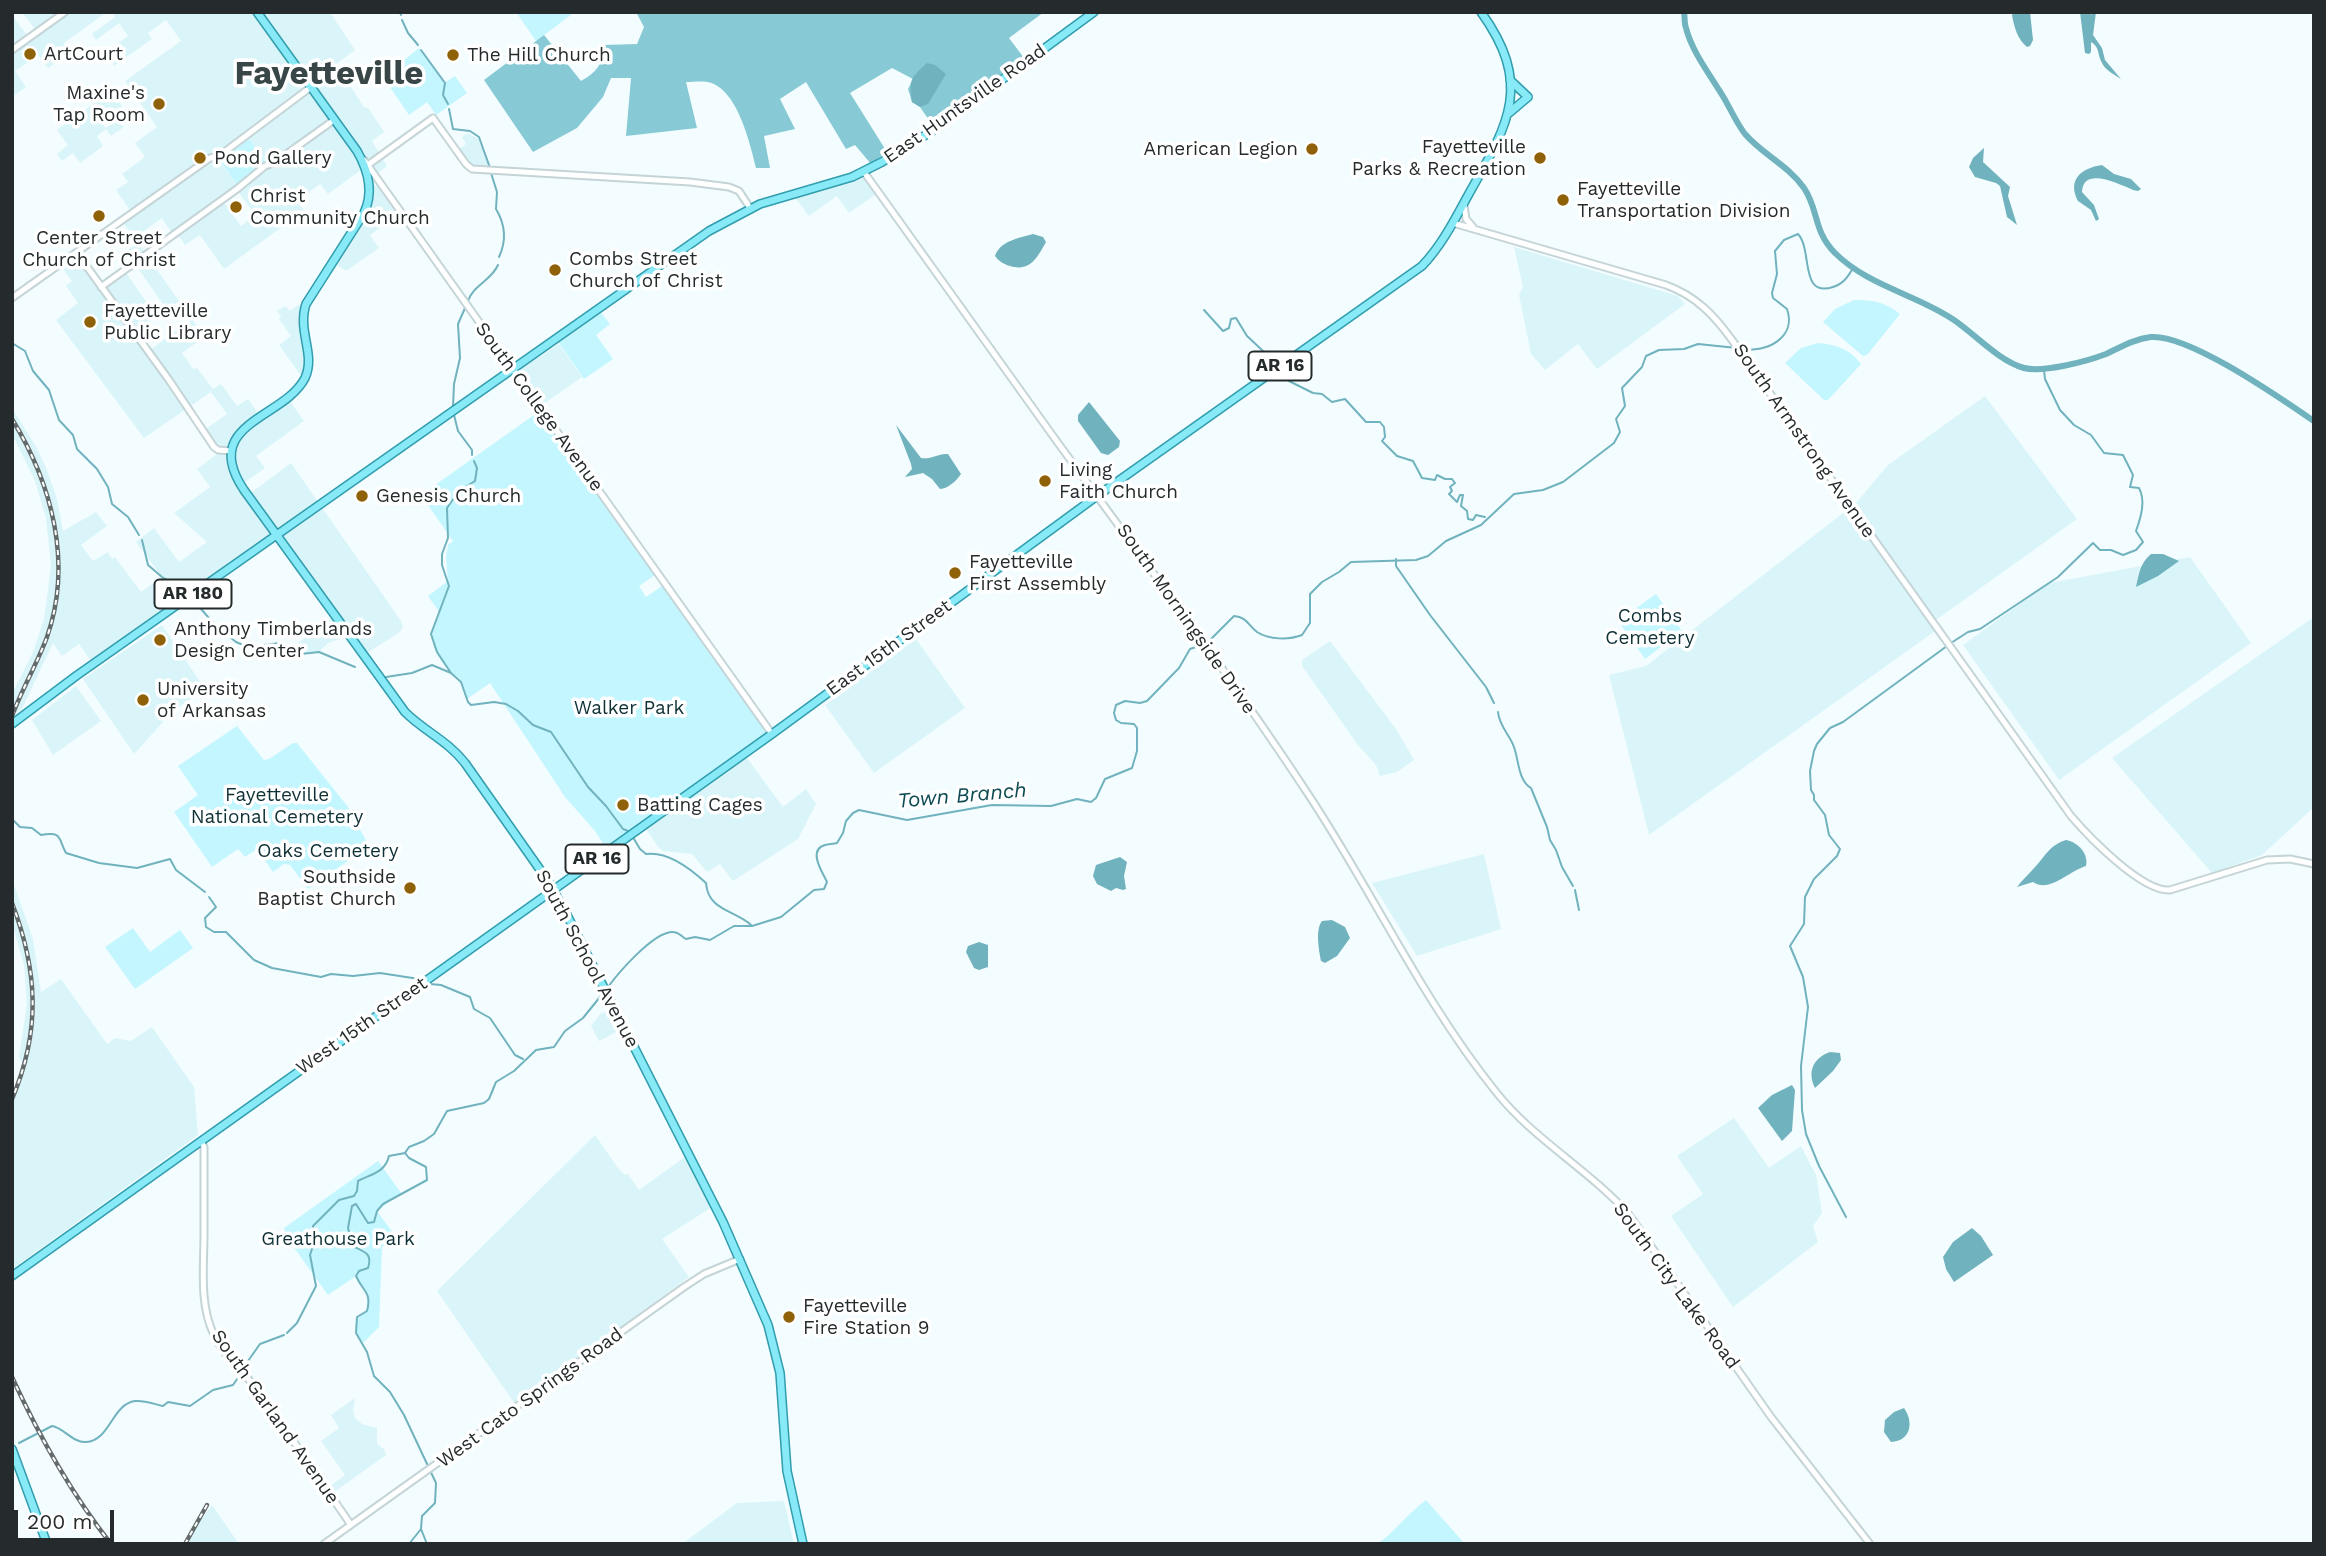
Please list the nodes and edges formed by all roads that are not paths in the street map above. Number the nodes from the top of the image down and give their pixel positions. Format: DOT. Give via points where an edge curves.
graph roads {
  1 [pos="65,12"];
  2 [pos="257,12"];
  3 [pos="1094,12"];
  4 [pos="1482,12"];
  5 [pos="12,50"];
  6 [pos="1510,80"];
  7 [pos="310,87"];
  8 [pos="1509,113"];
  9 [pos="334,120"];
  10 [pos="424,124"];
  11 [pos="440,128"];
  12 [pos="357,151"];
  13 [pos="378,158"];
  14 [pos="366,166"];
  15 [pos="864,172"];
  16 [pos="369,186"];
  17 [pos="382,186"];
  18 [pos="1464,203"];
  19 [pos="750,208"];
  20 [pos="1453,223"];
  21 [pos="1475,229"];
  22 [pos="77,253"];
  23 [pos="101,287"];
  24 [pos="12,298"];
  25 [pos="513,370"];
  26 [pos="232,451"];
  27 [pos="1097,496"];
  28 [pos="278,536"];
  29 [pos="12,724"];
  30 [pos="772,734"];
  31 [pos="713,776"];
  32 [pos="1309,795"];
  33 [pos="2314,864"];
  34 [pos="553,890"];
  35 [pos="201,1141"];
  36 [pos="740,1259"];
  37 [pos="12,1276"];
  38 [pos="12,1449"];
  39 [pos="351,1525"];
  40 [pos="47,1544"];
  41 [pos="324,1544"];
  42 [pos="803,1544"];
  43 [pos="1870,1544"];
  1 -- 5 [label="street"];
  2 -- 7 [label="main road"];
  3 -- 15 [label="main road, East Huntsville Road" via="932,131"];
  4 -- 6 [label="main road, AR 16" via="1501,43"];
  6 -- 8 [label="main road, East 15th Street / AR 16"];
  6 -- 8 [label="main road" via="1528,97"];
  7 -- 9 [label="main road"];
  7 -- 22 [label="street"];
  8 -- 18 [label="main road, East 15th Street / AR 16" via="1498,143"];
  9 -- 12 [label="main road"];
  9 -- 23 [label="street"];
  10 -- 11 [label="street"];
  10 -- 11 [label="street" via="433,118"];
  10 -- 13 [label="street"];
  11 -- 19 [label="street" via="468,167 690,181 740,191"];
  12 -- 13 [label="street"];
  12 -- 14 [label="main road"];
  13 -- 14 [label="street"];
  14 -- 16 [label="main road"];
  14 -- 17 [label="street, South College Avenue"];
  15 -- 19 [label="main road, East Huntsville Road"];
  15 -- 27 [label="street, South Morningside Drive"];
  16 -- 17 [label="street"];
  16 -- 26 [label="main road" via="364,213 306,304 302,320 308,354 305,377 294,392 240,433"];
  17 -- 25 [label="street, South College Avenue"];
  18 -- 20 [label="main road, East 15th Street / AR 16"];
  18 -- 21 [label="street" via="1466,219"];
  19 -- 25 [label="main road, East Huntsville Road" via="709,231"];
  20 -- 21 [label="street, South Armstrong Avenue"];
  20 -- 27 [label="main road, East 15th Street / AR 16" via="1417,270"];
  21 -- 33 [label="street, South Armstrong Avenue" via="1676,289 1704,306 2071,816 2101,848 2157,890 2174,889 2267,860"];
  22 -- 23 [label="street"];
  22 -- 24 [label="street"];
  23 -- 26 [label="street" via="214,447"];
  25 -- 28 [label="main road, East Huntsville Road"];
  25 -- 30 [label="street, South College Avenue"];
  26 -- 28 [label="main road, South School Avenue" via="236,477"];
  27 -- 30 [label="main road, East 15th Street / AR 16"];
  27 -- 32 [label="street, South Morningside Drive"];
  28 -- 29 [label="main road, AR 180"];
  28 -- 34 [label="main road, South School Avenue" via="405,712 457,753"];
  30 -- 31 [label="main road, East 15th Street / AR 16"];
  31 -- 34 [label="main road, West 15th Street / AR 16"];
  32 -- 43 [label="street, South City Lake Road" via="1414,972 1493,1088 1524,1122 1630,1216 1771,1417"];
  34 -- 35 [label="main road, West 15th Street / AR 16"];
  34 -- 36 [label="main road, South School Avenue"];
  35 -- 37 [label="main road, West 15th Street / AR 16"];
  35 -- 39 [label="street, South Garland Avenue" via="209,1325"];
  36 -- 39 [label="street, West Cato Springs Road" via="684,1287"];
  36 -- 42 [label="main road, South School Avenue" via="775,1347 787,1471"];
  38 -- 40 [label="main road"];
  39 -- 41 [label="street, West Cato Springs Road"];
}
